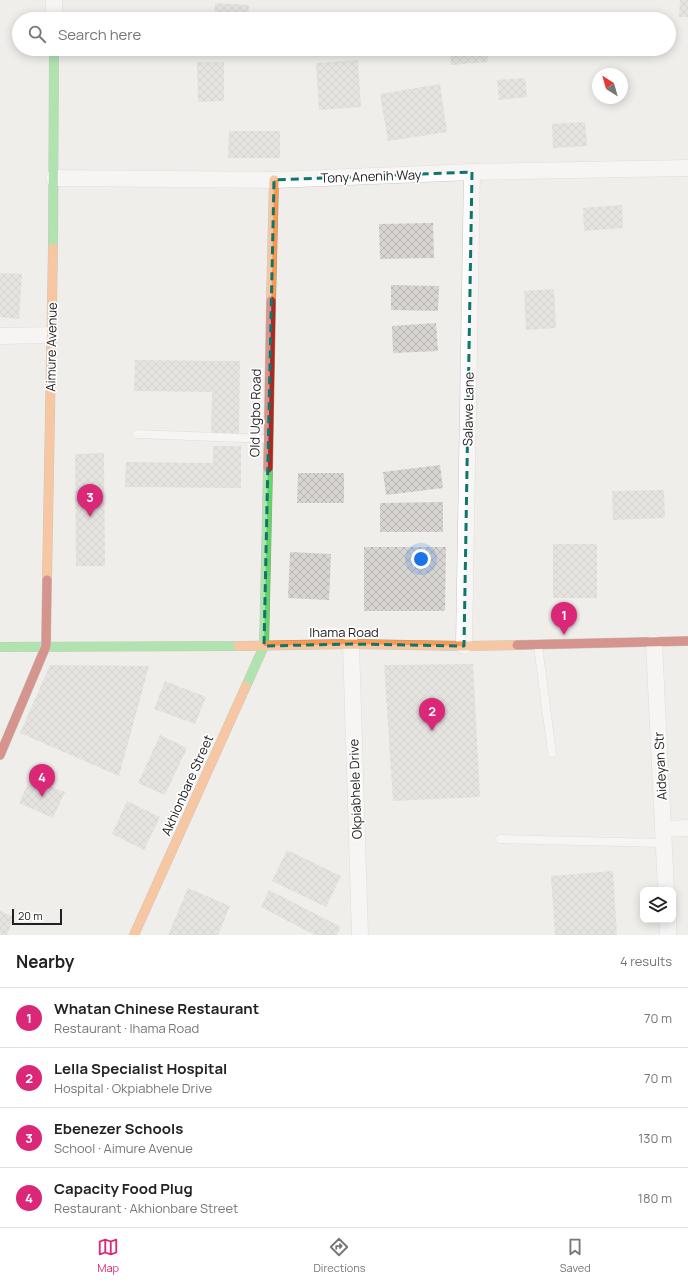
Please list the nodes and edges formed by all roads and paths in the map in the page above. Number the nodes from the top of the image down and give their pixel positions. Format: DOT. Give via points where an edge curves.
graph roads {
  1 [pos="54,0"];
  2 [pos="54,12"];
  3 [pos="54,56"];
  4 [pos="688,168"];
  5 [pos="472,172"];
  6 [pos="54,178"];
  7 [pos="274,180"];
  8 [pos="52,335"];
  9 [pos="0,336"];
  10 [pos="137,434"];
  11 [pos="268,439"];
  12 [pos="688,641"];
  13 [pos="654,642"];
  14 [pos="351,644"];
  15 [pos="538,645"];
  16 [pos="46,646"];
  17 [pos="264,646"];
  18 [pos="464,646"];
  19 [pos="0,647"];
  20 [pos="552,753"];
  21 [pos="0,755"];
  22 [pos="688,828"];
  23 [pos="663,836"];
  24 [pos="500,839"];
  25 [pos="666,887"];
  26 [pos="668,923"];
  27 [pos="134,935"];
  28 [pos="360,935"];
  29 [pos="668,935"];
  1 -- 2 [label="street"];
  3 -- 6 [label="street, Aimure Avenue"];
  4 -- 5 [label="street, Tony Anenih Way"];
  5 -- 7 [label="street, Tony Anenih Way"];
  5 -- 18 [label="street, Salawe Lane"];
  6 -- 7 [label="street, Tony Anenih Way"];
  6 -- 8 [label="street, Aimure Avenue"];
  7 -- 11 [label="street, Old Ugbo Road"];
  8 -- 9 [label="street"];
  8 -- 16 [label="street, Aimure Avenue"];
  10 -- 11 [label="lane"];
  11 -- 17 [label="street, Old Ugbo Road"];
  12 -- 13 [label="street, Ihama Road"];
  13 -- 15 [label="street, Ihama Road"];
  13 -- 23 [label="street, Aideyan Str"];
  14 -- 17 [label="street, Ihama Road"];
  14 -- 18 [label="street, Ihama Road"];
  14 -- 28 [label="street, Okpiabhele Drive"];
  15 -- 18 [label="street, Ihama Road"];
  15 -- 20 [label="lane"];
  16 -- 17 [label="street, Ihama Road"];
  16 -- 19 [label="street, Ihama Road"];
  16 -- 21 [label="street"];
  17 -- 27 [label="street, Akhionbare Street"];
  22 -- 23 [label="street"];
  23 -- 24 [label="lane"];
  23 -- 25 [label="street, Aideyan Str"];
  26 -- 29 [label="street"];
}
